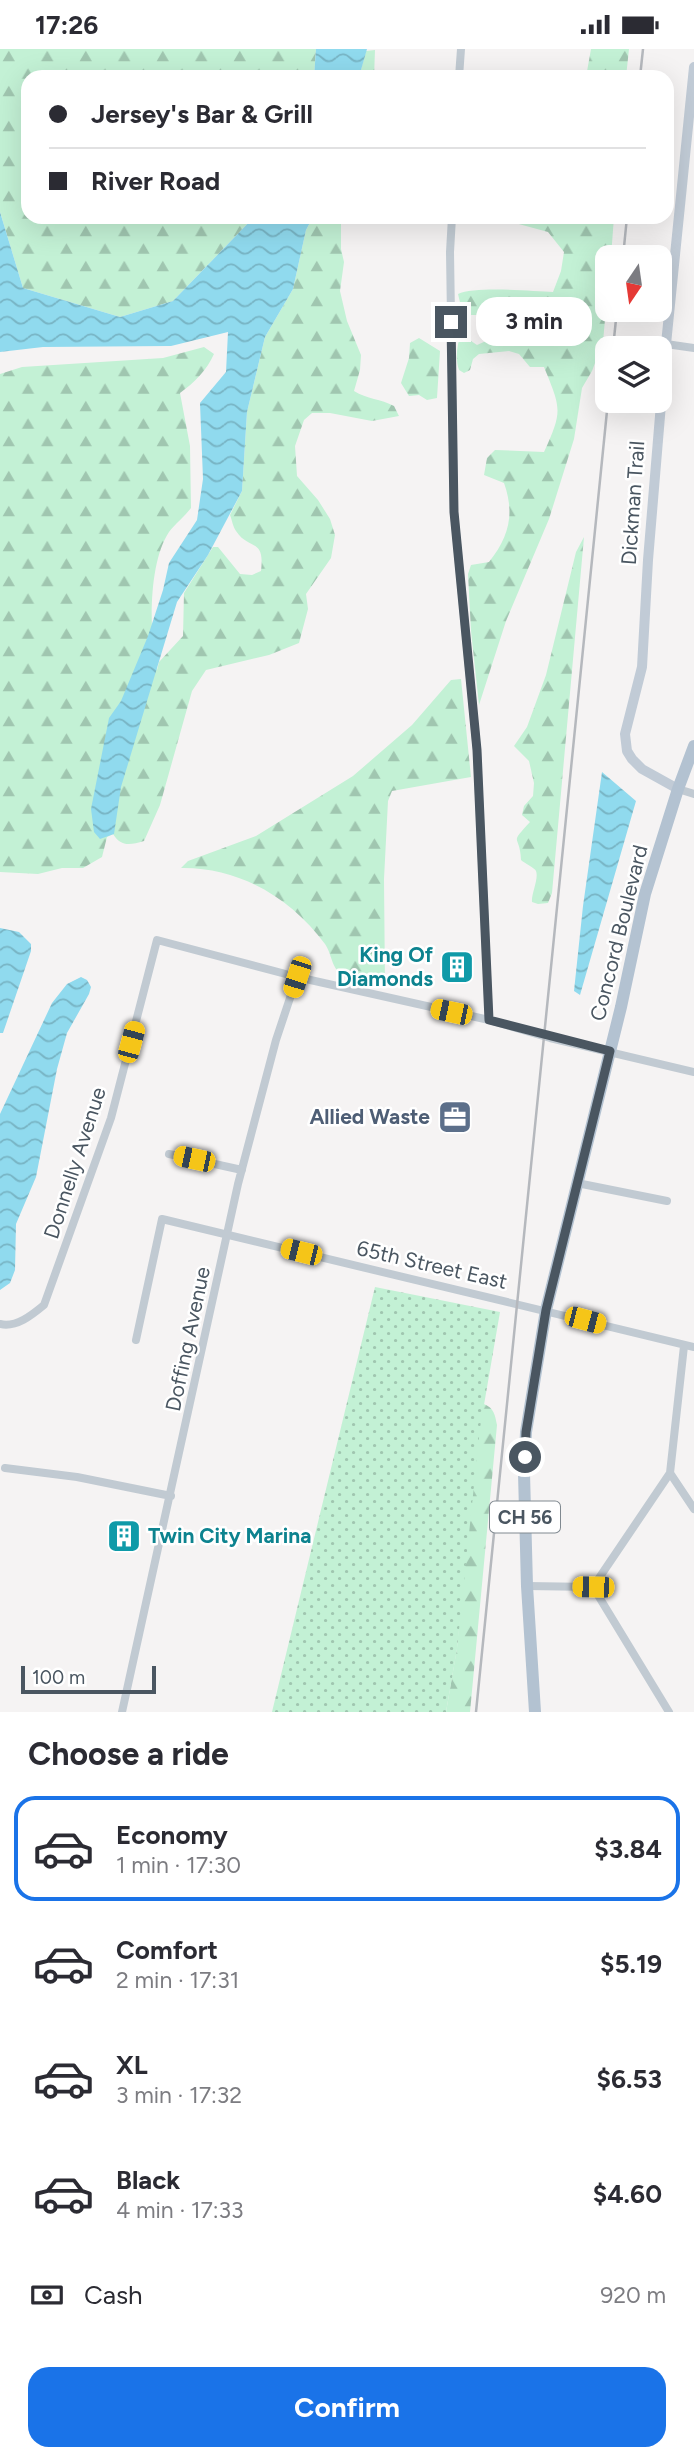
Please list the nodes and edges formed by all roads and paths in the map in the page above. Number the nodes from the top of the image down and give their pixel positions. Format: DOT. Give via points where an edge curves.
graph roads {
  1 [pos="461,49"];
  2 [pos="694,67"];
  3 [pos="460,70"];
  4 [pos="452,224"];
  5 [pos="667,336"];
  6 [pos="672,345"];
  7 [pos="694,348"];
  8 [pos="660,413"];
  9 [pos="694,746"];
  10 [pos="678,789"];
  11 [pos="694,794"];
  12 [pos="297,977"];
  13 [pos="489,1020"];
  14 [pos="610,1051"];
  15 [pos="694,1072"];
  16 [pos="169,1154"];
  17 [pos="242,1170"];
  18 [pos="577,1183"];
  19 [pos="667,1201"];
  20 [pos="229,1234"];
  21 [pos="546,1310"];
  22 [pos="0,1324"];
  23 [pos="136,1340"];
  24 [pos="684,1346"];
  25 [pos="694,1347"];
  26 [pos="5,1468"];
  27 [pos="670,1472"];
  28 [pos="171,1496"];
  29 [pos="694,1509"];
  30 [pos="527,1586"];
  31 [pos="593,1587"];
  32 [pos="122,1712"];
  33 [pos="536,1712"];
  34 [pos="669,1712"];
  1 -- 3 [label="street"];
  2 -- 5 [label="street, Dickman Trail"];
  4 -- 13 [label="street" via="454,512 477,750"];
  6 -- 7 [label="street"];
  8 -- 10 [label="street, Dickman Trail" via="642,667 625,744 642,769"];
  9 -- 10 [label="main road, Concord Boulevard / CH 56"];
  10 -- 11 [label="street"];
  10 -- 14 [label="main road, Concord Boulevard / CH 56" via="645,894"];
  12 -- 13 [label="street"];
  12 -- 17 [label="street, Doffing Avenue"];
  12 -- 22 [label="street, Donnelly Avenue" via="157,940 111,1118 44,1305 21,1321"];
  13 -- 14 [label="street"];
  14 -- 15 [label="street"];
  14 -- 18 [label="main road, Concord Boulevard / CH 56"];
  16 -- 17 [label="street"];
  17 -- 20 [label="street, Doffing Avenue"];
  18 -- 19 [label="street"];
  18 -- 21 [label="main road, Concord Boulevard / CH 56"];
  20 -- 21 [label="street, 65th Street East"];
  20 -- 23 [label="street, 65th Street East" via="162,1219"];
  20 -- 28 [label="street, Doffing Avenue"];
  21 -- 24 [label="street, 65th Street East"];
  21 -- 30 [label="main road, Concord Boulevard / CH 56" via="526,1432"];
  24 -- 25 [label="street, 65th Street East"];
  24 -- 27 [label="street"];
  26 -- 28 [label="street"];
  27 -- 29 [label="street"];
  27 -- 31 [label="street"];
  28 -- 32 [label="street, Doffing Avenue"];
  30 -- 31 [label="street"];
  30 -- 33 [label="main road, Concord Boulevard / CH 56"];
  31 -- 34 [label="street"];
}
